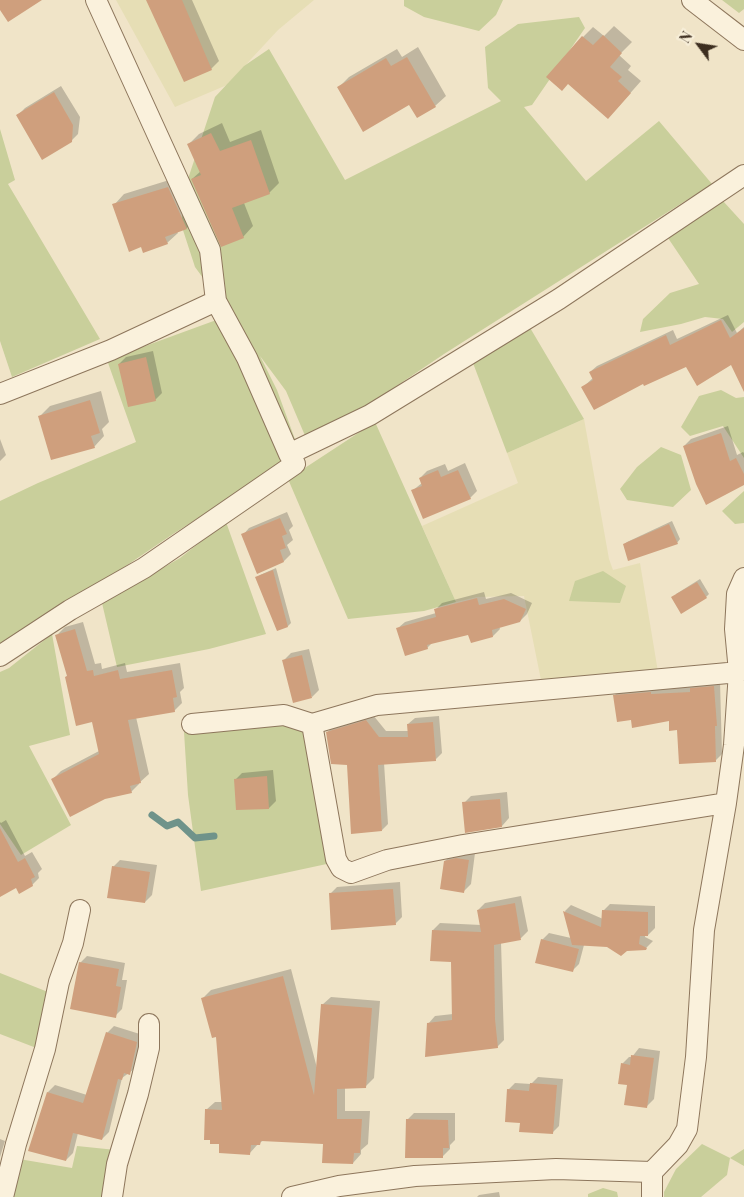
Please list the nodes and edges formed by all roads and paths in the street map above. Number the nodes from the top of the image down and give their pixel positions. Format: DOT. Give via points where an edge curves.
graph roads {
  1 [pos="96,0"];
  2 [pos="692,0"];
  3 [pos="744,40"];
  4 [pos="744,175"];
  5 [pos="216,301"];
  6 [pos="2,387"];
  7 [pos="289,454"];
  8 [pos="744,578"];
  9 [pos="0,656"];
  10 [pos="739,672"];
  11 [pos="192,724"];
  12 [pos="312,724"];
  13 [pos="726,803"];
  14 [pos="80,910"];
  15 [pos="149,1024"];
  16 [pos="652,1172"];
  17 [pos="3,1197"];
  18 [pos="112,1197"];
  19 [pos="292,1197"];
  20 [pos="652,1197"];
  1 -- 5 [label="street" via="210,250"];
  2 -- 3 [label="street"];
  4 -- 7 [label="street" via="559,299 370,415"];
  5 -- 6 [label="street" via="110,350"];
  5 -- 7 [label="street" via="247,358"];
  7 -- 9 [label="street" via="295,464 144,568 70,610"];
  8 -- 10 [label="street" via="737,594 735,629"];
  10 -- 12 [label="street" via="377,705"];
  10 -- 13 [label="street"];
  11 -- 12 [label="street" via="284,715"];
  12 -- 13 [label="street" via="336,859 341,868 351,873 387,860 464,845"];
  13 -- 16 [label="street" via="704,930 696,1057 687,1129 678,1145"];
  14 -- 17 [label="street"];
  15 -- 18 [label="street" via="149,1048 117,1164"];
  16 -- 19 [label="street" via="556,1169 415,1176 339,1186"];
  16 -- 20 [label="street"];
}
